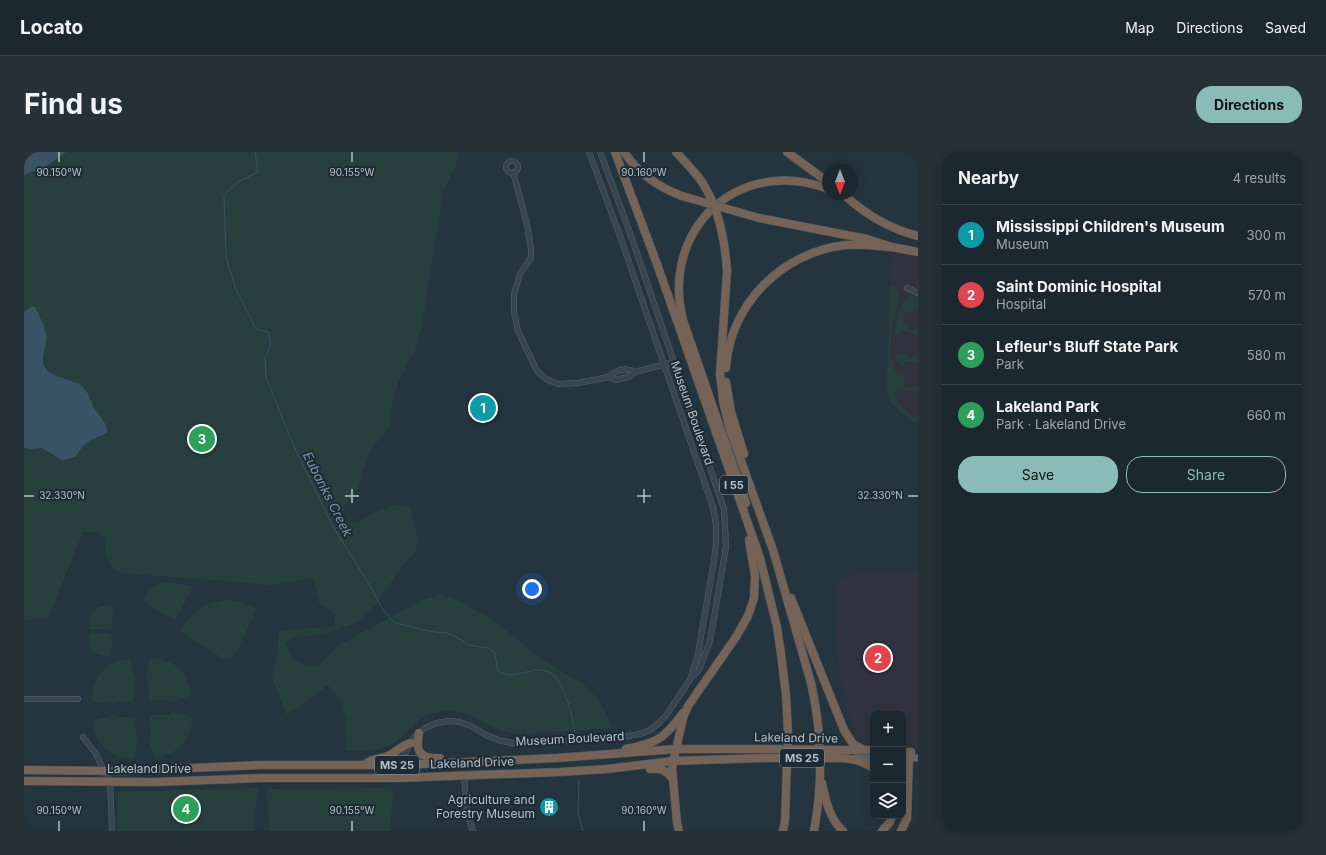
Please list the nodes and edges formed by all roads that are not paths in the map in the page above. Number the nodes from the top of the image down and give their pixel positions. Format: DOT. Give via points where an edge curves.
graph roads {
  1 [pos="588,152"];
  2 [pos="600,152"];
  3 [pos="615,152"];
  4 [pos="624,152"];
  5 [pos="676,152"];
  6 [pos="786,152"];
  7 [pos="513,172"];
  8 [pos="822,178"];
  9 [pos="822,187"];
  10 [pos="849,200"];
  11 [pos="918,236"];
  12 [pos="892,247"];
  13 [pos="918,252"];
  14 [pos="907,288"];
  15 [pos="918,293"];
  16 [pos="674,362"];
  17 [pos="665,365"];
  18 [pos="635,372"];
  19 [pos="609,377"];
  20 [pos="714,477"];
  21 [pos="705,481"];
  22 [pos="751,488"];
  23 [pos="744,512"];
  24 [pos="773,550"];
  25 [pos="713,569"];
  26 [pos="722,570"];
  27 [pos="776,628"];
  28 [pos="691,678"];
  29 [pos="24,699"];
  30 [pos="78,699"];
  31 [pos="688,706"];
  32 [pos="419,733"];
  33 [pos="84,737"];
  34 [pos="410,743"];
  35 [pos="676,749"];
  36 [pos="864,750"];
  37 [pos="870,750"];
  38 [pos="838,754"];
  39 [pos="909,754"];
  40 [pos="599,755"];
  41 [pos="848,758"];
  42 [pos="870,758"];
  43 [pos="918,758"];
  44 [pos="673,761"];
  45 [pos="462,762"];
  46 [pos="366,764"];
  47 [pos="261,765"];
  48 [pos="401,765"];
  49 [pos="870,766"];
  50 [pos="194,768"];
  51 [pos="607,769"];
  52 [pos="24,770"];
  53 [pos="104,771"];
  54 [pos="820,775"];
  55 [pos="464,776"];
  56 [pos="262,778"];
  57 [pos="398,778"];
  58 [pos="672,778"];
  59 [pos="24,781"];
  60 [pos="110,781"];
  61 [pos="194,781"];
  62 [pos="891,819"];
  63 [pos="678,828"];
  64 [pos="112,831"];
  65 [pos="473,831"];
  66 [pos="783,831"];
  67 [pos="814,831"];
  68 [pos="843,831"];
  69 [pos="882,831"];
  70 [pos="901,831"];
  1 -- 17 [label="street, Museum Boulevard"];
  2 -- 16 [label="street, Museum Boulevard"];
  3 -- 23 [label="highway, I 55" via="658,264"];
  4 -- 12 [label="highway, bridge" via="644,175 656,184 682,196 759,218 867,239"];
  5 -- 22 [label="highway, I 55, bridge" via="702,182 716,210 724,240 727,271 721,388 730,430"];
  6 -- 8 [label="highway"];
  7 -- 19 [label="street" via="531,250 531,258 520,274 514,294 518,331 537,371 546,379 558,384"];
  9 -- 27 [label="highway" via="807,182 780,180 755,184 732,194 698,224 686,245 680,269 679,294 683,320 762,549 772,589"];
  10 -- 11 [label="highway" via="884,224"];
  12 -- 13 [label="highway"];
  12 -- 22 [label="highway" via="846,245 806,256 785,267 764,283 743,311 731,336 726,384 731,412 746,458"];
  14 -- 15 [label="street"];
  16 -- 17 [label="street"];
  16 -- 20 [label="street, Museum Boulevard"];
  17 -- 18 [label="street"];
  17 -- 21 [label="street, Museum Boulevard"];
  18 -- 19 [label="street" via="631,376 616,380"];
  18 -- 19 [label="street" via="628,368 614,371"];
  20 -- 21 [label="street"];
  20 -- 26 [label="street, Museum Boulevard" via="724,509 726,529"];
  21 -- 25 [label="street, Museum Boulevard" via="716,525"];
  22 -- 24 [label="highway, I 55"];
  23 -- 27 [label="highway, I 55" via="760,558"];
  23 -- 31 [label="highway" via="754,576 754,598 748,616 736,637"];
  24 -- 36 [label="highway" via="844,730 853,744"];
  24 -- 54 [label="highway, I 55" via="816,704"];
  25 -- 26 [label="street"];
  25 -- 28 [label="street, Museum Boulevard" via="698,654"];
  26 -- 28 [label="street, Museum Boulevard" via="710,640 699,670"];
  27 -- 66 [label="highway, I 55" via="784,675 788,733"];
  28 -- 32 [label="street, Museum Boulevard" via="663,720 640,734 593,740 512,743 498,740 471,726 449,721 437,723"];
  29 -- 30 [label="street"];
  31 -- 35 [label="highway"];
  31 -- 40 [label="highway" via="672,729 660,738 643,745"];
  32 -- 34 [label="street, Museum Boulevard"];
  32 -- 45 [label="highway" via="417,746 426,758 454,758"];
  33 -- 53 [label="street"];
  34 -- 46 [label="highway"];
  34 -- 48 [label="street, Museum Boulevard"];
  35 -- 38 [label="highway, Lakeland Drive / MS 25, bridge" via="770,749"];
  35 -- 40 [label="highway, Lakeland Drive / MS 25"];
  35 -- 44 [label="highway"];
  36 -- 37 [label="highway, Lakeland Drive / MS 25"];
  36 -- 38 [label="highway, Lakeland Drive / MS 25"];
  38 -- 41 [label="highway, Lakeland Drive / MS 25"];
  38 -- 44 [label="highway, Lakeland Drive / MS 25, bridge"];
  39 -- 43 [label="main road"];
  39 -- 70 [label="highway" via="908,818"];
  40 -- 45 [label="highway, Lakeland Drive / MS 25"];
  41 -- 42 [label="main road, Lakeland Drive"];
  41 -- 49 [label="highway"];
  44 -- 51 [label="highway, Lakeland Drive / MS 25"];
  44 -- 58 [label="highway"];
  45 -- 48 [label="highway, Lakeland Drive / MS 25"];
  45 -- 55 [label="highway"];
  46 -- 47 [label="highway, Lakeland Drive / MS 25"];
  46 -- 48 [label="highway, Lakeland Drive / MS 25"];
  47 -- 50 [label="highway, Lakeland Drive / MS 25"];
  47 -- 56 [label="highway"];
  48 -- 57 [label="highway"];
  50 -- 53 [label="highway, Lakeland Drive / MS 25"];
  50 -- 61 [label="highway"];
  51 -- 55 [label="highway, Lakeland Drive / MS 25"];
  51 -- 58 [label="highway" via="660,768"];
  52 -- 53 [label="highway, Lakeland Drive / MS 25"];
  53 -- 60 [label="street"];
  54 -- 67 [label="highway, I 55"];
  54 -- 68 [label="highway" via="831,815"];
  55 -- 57 [label="highway, Lakeland Drive / MS 25"];
  55 -- 65 [label="street" via="467,812"];
  56 -- 57 [label="highway, Lakeland Drive / MS 25"];
  56 -- 61 [label="highway, Lakeland Drive / MS 25"];
  58 -- 63 [label="highway"];
  59 -- 60 [label="highway, Lakeland Drive / MS 25"];
  60 -- 61 [label="highway, Lakeland Drive / MS 25"];
  60 -- 64 [label="street"];
  62 -- 69 [label="highway"];
}
